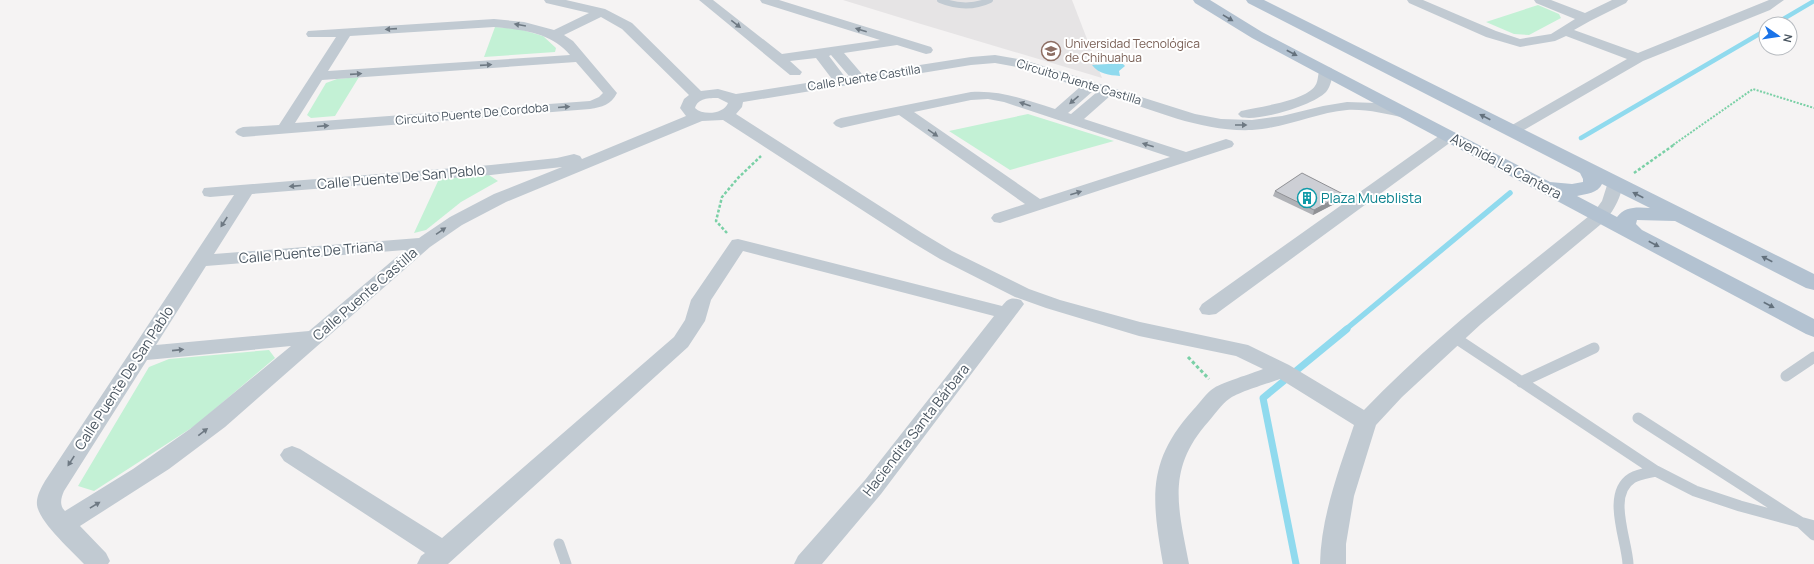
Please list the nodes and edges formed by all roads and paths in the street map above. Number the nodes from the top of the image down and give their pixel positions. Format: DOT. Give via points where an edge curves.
graph roads {
  1 [pos="550,0"];
  2 [pos="705,0"];
  3 [pos="766,0"];
  4 [pos="940,0"];
  5 [pos="990,0"];
  6 [pos="1200,0"];
  7 [pos="1253,0"];
  8 [pos="1413,0"];
  9 [pos="1540,0"];
  10 [pos="1622,0"];
  11 [pos="1778,0"];
  12 [pos="595,11"];
  13 [pos="1585,18"];
  14 [pos="345,33"];
  15 [pos="549,33"];
  16 [pos="313,34"];
  17 [pos="1560,34"];
  18 [pos="899,41"];
  19 [pos="926,50"];
  20 [pos="835,51"];
  21 [pos="820,53"];
  22 [pos="580,58"];
  23 [pos="779,59"];
  24 [pos="995,59"];
  25 [pos="1633,61"];
  26 [pos="1390,69"];
  27 [pos="1326,71"];
  28 [pos="795,72"];
  29 [pos="317,76"];
  30 [pos="859,79"];
  31 [pos="842,82"];
  32 [pos="1091,85"];
  33 [pos="1107,91"];
  34 [pos="698,96"];
  35 [pos="1296,102"];
  36 [pos="730,107"];
  37 [pos="1162,108"];
  38 [pos="1814,108"];
  39 [pos="900,110"];
  40 [pos="1312,112"];
  41 [pos="1405,113"];
  42 [pos="694,114"];
  43 [pos="1058,115"];
  44 [pos="1074,120"];
  45 [pos="841,123"];
  46 [pos="284,129"];
  47 [pos="1512,131"];
  48 [pos="243,132"];
  49 [pos="1449,136"];
  50 [pos="624,143"];
  51 [pos="1226,144"];
  52 [pos="774,145"];
  53 [pos="1185,157"];
  54 [pos="557,163"];
  55 [pos="1588,169"];
  56 [pos="491,170"];
  57 [pos="1536,182"];
  58 [pos="1615,183"];
  59 [pos="246,190"];
  60 [pos="210,192"];
  61 [pos="500,198"];
  62 [pos="1039,206"];
  63 [pos="1600,216"];
  64 [pos="1682,217"];
  65 [pos="1000,218"];
  66 [pos="1635,234"];
  67 [pos="424,243"];
  68 [pos="738,244"];
  69 [pos="199,261"];
  70 [pos="1814,283"];
  71 [pos="1022,294"];
  72 [pos="1209,309"];
  73 [pos="1006,313"];
  74 [pos="1814,329"];
  75 [pos="1167,335"];
  76 [pos="316,337"];
  77 [pos="1454,337"];
  78 [pos="1594,348"];
  79 [pos="139,354"];
  80 [pos="1814,357"];
  81 [pos="1282,370"];
  82 [pos="1786,376"];
  83 [pos="1521,382"];
  84 [pos="1222,393"];
  85 [pos="1638,418"];
  86 [pos="1366,422"];
  87 [pos="292,454"];
  88 [pos="1656,471"];
  89 [pos="1800,522"];
  90 [pos="62,525"];
  91 [pos="1814,526"];
  92 [pos="1814,535"];
  93 [pos="559,544"];
  94 [pos="436,558"];
  95 [pos="97,561"];
  96 [pos="566,564"];
  97 [pos="807,564"];
  98 [pos="1176,564"];
  99 [pos="1333,564"];
  100 [pos="1628,564"];
  1 -- 12 [label="street"];
  2 -- 23 [label="street, one-way"];
  18 -- 3 [label="street, one-way"];
  4 -- 5 [label="lane" via="970,6"];
  6 -- 27 [label="main road, Avenida La Cantera, one-way" via="1232,21"];
  7 -- 26 [label="main road"];
  8 -- 17 [label="street" via="1508,40 1531,42"];
  9 -- 13 [label="street"];
  10 -- 13 [label="street"];
  11 -- 25 [label="street"];
  12 -- 15 [label="street"];
  12 -- 34 [label="street" via="618,20 634,32"];
  13 -- 17 [label="street"];
  15 -- 14 [label="street, Circuito Puente De Cordoba, one-way" via="519,25 494,23"];
  14 -- 16 [label="street, Circuito Puente De Cordoba"];
  14 -- 29 [label="street"];
  15 -- 22 [label="street, Circuito Puente De Cordoba" via="568,44"];
  17 -- 25 [label="street"];
  18 -- 19 [label="street"];
  18 -- 20 [label="street"];
  20 -- 21 [label="street"];
  20 -- 30 [label="street"];
  21 -- 23 [label="street"];
  21 -- 31 [label="street"];
  29 -- 22 [label="street, one-way"];
  46 -- 22 [label="street, Circuito Puente De Cordoba, one-way" via="603,101 610,93"];
  23 -- 28 [label="street"];
  24 -- 30 [label="street, Calle Puente Castilla"];
  24 -- 32 [label="street, Circuito Puente Castilla" via="1019,63"];
  25 -- 47 [label="street"];
  26 -- 27 [label="main road" via="1360,61 1343,60 1329,62 1325,66"];
  47 -- 26 [label="main road, one-way"];
  27 -- 35 [label="street, Circuito Puente Castilla" via="1321,89"];
  27 -- 41 [label="main road, Avenida La Cantera"];
  29 -- 46 [label="street"];
  30 -- 31 [label="street, Calle Puente Castilla"];
  31 -- 36 [label="street, Calle Puente Castilla"];
  32 -- 33 [label="street, Circuito Puente Castilla"];
  32 -- 43 [label="street, one-way"];
  33 -- 37 [label="street, Circuito Puente Castilla"];
  33 -- 44 [label="street"];
  34 -- 36 [label="street" via="722,94"];
  34 -- 42 [label="street" via="687,104"];
  35 -- 37 [label="street, Circuito Puente Castilla" via="1255,113 1240,114"];
  35 -- 40 [label="street"];
  36 -- 42 [label="street, Calle Puente Castilla" via="713,117"];
  36 -- 52 [label="street"];
  37 -- 40 [label="street, Circuito Puente Castilla, one-way" via="1180,116 1234,125 1267,123"];
  38 -- 58 [label="path" via="1753,89 1638,171"];
  43 -- 39 [label="street, one-way" via="1007,98 988,95"];
  39 -- 45 [label="street"];
  39 -- 62 [label="street, one-way"];
  40 -- 41 [label="street, Circuito Puente Castilla" via="1354,106"];
  41 -- 49 [label="main road, Avenida La Cantera"];
  42 -- 50 [label="street, Calle Puente Castilla"];
  43 -- 44 [label="street"];
  53 -- 44 [label="street, one-way"];
  46 -- 48 [label="street, Circuito Puente De Cordoba"];
  47 -- 55 [label="main road"];
  49 -- 57 [label="main road, Avenida La Cantera"];
  49 -- 72 [label="street"];
  50 -- 54 [label="street, Calle Puente Castilla"];
  50 -- 61 [label="street, Calle Puente Castilla"];
  51 -- 53 [label="street"];
  52 -- 68 [label="path" via="738,178 722,197 716,222"];
  52 -- 71 [label="street" via="916,237"];
  62 -- 53 [label="street, one-way"];
  54 -- 56 [label="street, Calle Puente De San Pablo"];
  55 -- 57 [label="main road" via="1593,179 1592,185 1586,189 1558,188"];
  55 -- 58 [label="main road"];
  56 -- 59 [label="street, Calle Puente De San Pablo, one-way"];
  56 -- 61 [label="street" via="508,179 507,189"];
  57 -- 63 [label="main road, Avenida La Cantera"];
  58 -- 63 [label="street" via="1613,196"];
  64 -- 58 [label="main road, one-way"];
  59 -- 60 [label="street, Calle Puente De San Pablo"];
  59 -- 69 [label="street, Calle Puente De San Pablo, one-way"];
  67 -- 61 [label="street, Calle Puente Castilla, one-way" via="456,221"];
  62 -- 65 [label="street"];
  63 -- 66 [label="main road, Avenida La Cantera"];
  63 -- 77 [label="street"];
  64 -- 66 [label="main road" via="1634,213 1627,218 1626,225"];
  70 -- 64 [label="main road, one-way"];
  66 -- 74 [label="main road, Avenida La Cantera, one-way"];
  67 -- 69 [label="street, Calle Puente De Triana"];
  67 -- 76 [label="street, Calle Puente Castilla"];
  68 -- 73 [label="street"];
  68 -- 94 [label="street" via="701,300 695,321 681,342"];
  69 -- 79 [label="street, Calle Puente De San Pablo"];
  71 -- 73 [label="street, Haciendita Santa Bárbara"];
  71 -- 75 [label="street"];
  73 -- 97 [label="street, Haciendita Santa Bárbara" via="873,487"];
  75 -- 81 [label="street" via="1241,350"];
  75 -- 84 [label="path"];
  79 -- 76 [label="street, one-way"];
  90 -- 76 [label="street, Calle Puente Castilla, one-way" via="134,481 192,441"];
  77 -- 83 [label="lane"];
  77 -- 86 [label="street" via="1394,392"];
  78 -- 83 [label="lane"];
  79 -- 90 [label="street, Calle Puente De San Pablo, one-way" via="53,488 49,506"];
  80 -- 82 [label="lane"];
  81 -- 84 [label="street"];
  81 -- 86 [label="street"];
  83 -- 88 [label="lane"];
  84 -- 98 [label="street" via="1192,426 1178,446 1169,470 1166,493"];
  85 -- 89 [label="lane"];
  86 -- 99 [label="street" via="1342,496 1333,544"];
  87 -- 94 [label="street"];
  88 -- 89 [label="lane" via="1695,491"];
  88 -- 100 [label="lane" via="1632,478 1624,487 1619,500 1620,523"];
  89 -- 91 [label="lane"];
  89 -- 92 [label="lane"];
  90 -- 95 [label="street, Calle Puente De San Pablo"];
  93 -- 96 [label="lane"];
}
